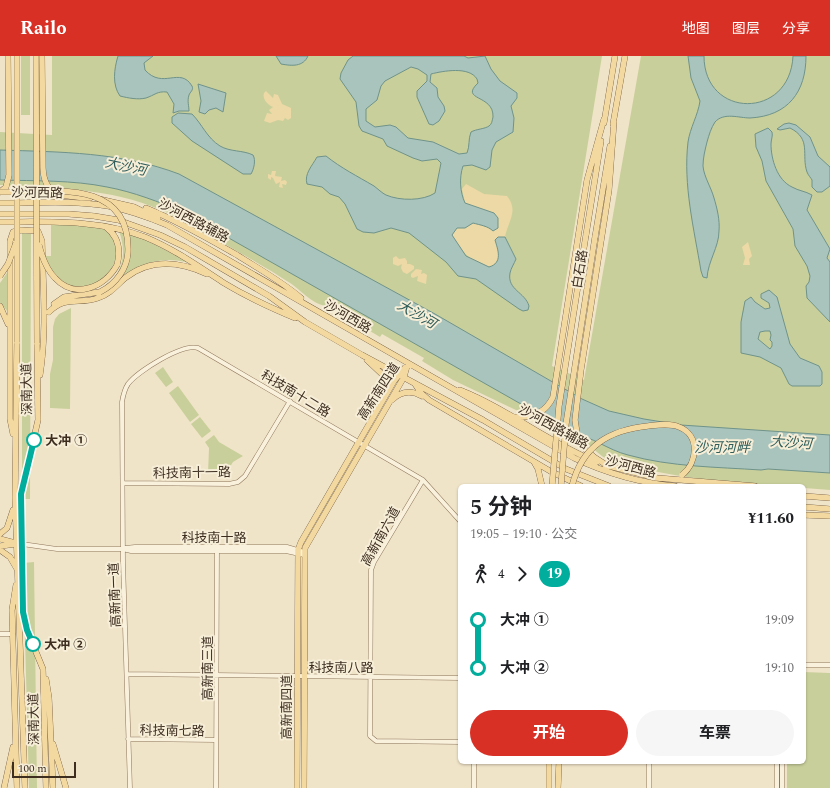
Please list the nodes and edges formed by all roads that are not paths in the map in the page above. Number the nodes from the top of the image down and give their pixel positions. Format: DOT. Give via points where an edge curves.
graph roads {
  1 [pos="8,56"];
  2 [pos="17,56"];
  3 [pos="36,56"];
  4 [pos="42,56"];
  5 [pos="615,56"];
  6 [pos="625,56"];
  7 [pos="604,119"];
  8 [pos="614,121"];
  9 [pos="0,192"];
  10 [pos="91,194"];
  11 [pos="0,202"];
  12 [pos="0,214"];
  13 [pos="0,222"];
  14 [pos="166,225"];
  15 [pos="18,226"];
  16 [pos="104,226"];
  17 [pos="36,228"];
  18 [pos="0,276"];
  19 [pos="224,282"];
  20 [pos="0,306"];
  21 [pos="313,309"];
  22 [pos="0,310"];
  23 [pos="49,312"];
  24 [pos="6,317"];
  25 [pos="305,322"];
  26 [pos="44,324"];
  27 [pos="10,332"];
  28 [pos="362,355"];
  29 [pos="10,362"];
  30 [pos="408,364"];
  31 [pos="557,373"];
  32 [pos="401,376"];
  33 [pos="442,383"];
  34 [pos="580,383"];
  35 [pos="415,384"];
  36 [pos="38,390"];
  37 [pos="384,398"];
  38 [pos="429,400"];
  39 [pos="290,401"];
  40 [pos="16,402"];
  41 [pos="122,402"];
  42 [pos="388,404"];
  43 [pos="454,405"];
  44 [pos="513,416"];
  45 [pos="481,430"];
  46 [pos="16,444"];
  47 [pos="361,444"];
  48 [pos="528,457"];
  49 [pos="608,466"];
  50 [pos="423,480"];
  51 [pos="672,480"];
  52 [pos="123,483"];
  53 [pos="542,484"];
  54 [pos="552,484"];
  55 [pos="561,484"];
  56 [pos="573,484"];
  57 [pos="577,484"];
  58 [pos="603,484"];
  59 [pos="662,484"];
  60 [pos="727,484"];
  61 [pos="806,496"];
  62 [pos="15,498"];
  63 [pos="830,498"];
  64 [pos="806,507"];
  65 [pos="830,509"];
  66 [pos="806,514"];
  67 [pos="830,516"];
  68 [pos="458,519"];
  69 [pos="0,534"];
  70 [pos="0,539"];
  71 [pos="19,544"];
  72 [pos="0,546"];
  73 [pos="123,549"];
  74 [pos="217,549"];
  75 [pos="0,550"];
  76 [pos="301,553"];
  77 [pos="18,574"];
  78 [pos="0,634"];
  79 [pos="13,634"];
  80 [pos="806,665"];
  81 [pos="830,665"];
  82 [pos="43,669"];
  83 [pos="127,674"];
  84 [pos="216,677"];
  85 [pos="297,677"];
  86 [pos="304,677"];
  87 [pos="370,678"];
  88 [pos="458,678"];
  89 [pos="15,727"];
  90 [pos="51,735"];
  91 [pos="128,740"];
  92 [pos="216,740"];
  93 [pos="458,742"];
  94 [pos="474,764"];
  95 [pos="549,764"];
  96 [pos="558,764"];
  97 [pos="649,764"];
  98 [pos="777,764"];
  99 [pos="782,764"];
  100 [pos="4,788"];
  101 [pos="17,788"];
  102 [pos="25,788"];
  103 [pos="46,788"];
  104 [pos="53,788"];
  105 [pos="66,788"];
  106 [pos="130,788"];
  107 [pos="216,788"];
  108 [pos="297,788"];
  109 [pos="304,788"];
  110 [pos="474,788"];
  111 [pos="548,788"];
  112 [pos="558,788"];
  113 [pos="649,788"];
  114 [pos="777,788"];
  115 [pos="782,788"];
  1 -- 9 [label="main road" via="9,179 6,187"];
  2 -- 15 [label="main road, 深南大道, bridge"];
  3 -- 17 [label="main road, 深南大道, bridge"];
  4 -- 14 [label="main road, bridge" via="44,182 48,188 65,196 119,202 147,212"];
  5 -- 7 [label="main road, 白石路"];
  6 -- 8 [label="main road, 白石路"];
  7 -- 31 [label="main road" via="587,180"];
  7 -- 54 [label="main road, 白石路, bridge" via="559,406"];
  8 -- 34 [label="main road" via="609,190"];
  8 -- 55 [label="main road, 白石路, bridge" via="566,424"];
  9 -- 10 [label="main road, 沙河西路辅路, bridge"];
  10 -- 21 [label="main road, 沙河西路辅路" via="130,203 173,219 283,284"];
  10 -- 23 [label="main road, bridge" via="104,200 114,209 125,228 128,254 123,270 111,285 100,292 64,297 56,302"];
  11 -- 14 [label="main road, 沙河西路" via="108,206"];
  12 -- 25 [label="main road, 沙河西路" via="82,214 118,220 146,229 186,248 269,296"];
  13 -- 16 [label="main road" via="70,222"];
  14 -- 21 [label="main road, 沙河西路"];
  15 -- 18 [label="main road, bridge" via="12,257"];
  15 -- 40 [label="main road, 深南大道, bridge"];
  16 -- 17 [label="main road, bridge" via="118,241 120,252 117,265 111,276 97,286 82,289 65,286 55,278 46,266 40,251"];
  16 -- 19 [label="main road" via="158,243"];
  17 -- 36 [label="main road, 深南大道, bridge"];
  19 -- 23 [label="main road" via="186,265 152,265 136,271 104,296 62,302"];
  19 -- 25 [label="main road" via="264,305"];
  20 -- 24 [label="main road"];
  21 -- 30 [label="main road, 沙河西路"];
  22 -- 24 [label="main road"];
  23 -- 26 [label="main road"];
  24 -- 27 [label="main road"];
  25 -- 28 [label="main road, 沙河西路"];
  26 -- 27 [label="main road" via="41,236 35,230 19,230 13,232 11,238"];
  26 -- 36 [label="main road"];
  27 -- 29 [label="main road"];
  28 -- 32 [label="main road, 沙河西路"];
  28 -- 37 [label="main road" via="384,375"];
  29 -- 40 [label="main road"];
  29 -- 46 [label="main road" via="10,419"];
  30 -- 32 [label="main road, 高新南四道"];
  30 -- 33 [label="main road, 沙河西路"];
  31 -- 34 [label="main road" via="568,383"];
  31 -- 44 [label="main road" via="550,402 539,413 524,417"];
  32 -- 35 [label="main road, 沙河西路"];
  32 -- 37 [label="main road, 高新南四道"];
  32 -- 42 [label="main road, 高新南四道"];
  33 -- 44 [label="main road, 沙河西路辅路" via="487,401"];
  33 -- 59 [label="main road, 沙河西路" via="584,463 629,479"];
  34 -- 49 [label="main road" via="575,424 578,437 584,448"];
  35 -- 38 [label="main road"];
  35 -- 43 [label="main road, 沙河西路"];
  36 -- 71 [label="main road, 深南大道" via="38,420 21,494"];
  37 -- 47 [label="main road, 高新南四道"];
  38 -- 42 [label="main road" via="417,393 405,392"];
  38 -- 45 [label="main road"];
  39 -- 41 [label="street, 科技南十二路" via="202,349 191,346 173,352 131,381 124,390"];
  39 -- 47 [label="street, 科技南十二路"];
  39 -- 52 [label="street, 科技南十一路" via="245,476 238,482"];
  40 -- 46 [label="main road, 深南大道"];
  41 -- 52 [label="street, 高新南一道"];
  42 -- 47 [label="main road, 高新南四道"];
  43 -- 45 [label="main road"];
  43 -- 58 [label="main road, 沙河西路" via="566,469"];
  44 -- 49 [label="main road, 沙河西路辅路" via="576,452"];
  45 -- 48 [label="main road"];
  46 -- 62 [label="main road, 深南大道"];
  47 -- 50 [label="street, 科技南十二路"];
  47 -- 76 [label="main road, 高新南四道"];
  48 -- 53 [label="main road" via="538,469"];
  48 -- 57 [label="main road"];
  49 -- 51 [label="main road, 沙河西路辅路" via="639,475"];
  50 -- 68 [label="street, 科技南十二路"];
  50 -- 87 [label="street, 高新南六道" via="371,570"];
  51 -- 56 [label="main road, bridge" via="682,475 694,459 695,448 692,439 678,426 653,426 625,430 602,440 584,458"];
  51 -- 60 [label="main road, 沙河西路辅路"];
  52 -- 73 [label="street, 高新南一道"];
  61 -- 63 [label="main road"];
  62 -- 69 [label="main road" via="9,523"];
  62 -- 71 [label="main road, 深南大道"];
  64 -- 65 [label="main road"];
  66 -- 67 [label="main road"];
  70 -- 71 [label="main road"];
  71 -- 72 [label="main road"];
  71 -- 73 [label="street, 科技南十路" via="57,549"];
  71 -- 77 [label="main road, 深南大道"];
  71 -- 82 [label="main road, 深南大道" via="23,612 27,630"];
  73 -- 74 [label="street, 科技南十路"];
  73 -- 83 [label="street, 高新南一道"];
  74 -- 76 [label="street, 科技南十路" via="287,547"];
  74 -- 84 [label="street, 高新南三道"];
  75 -- 77 [label="main road" via="13,561"];
  76 -- 85 [label="main road, 高新南四道"];
  76 -- 86 [label="main road, 高新南四道"];
  77 -- 79 [label="main road" via="12,606"];
  77 -- 102 [label="main road, 深南大道"];
  78 -- 79 [label="street"];
  79 -- 89 [label="main road"];
  80 -- 81 [label="street"];
  82 -- 90 [label="main road" via="49,698"];
  82 -- 103 [label="main road, 深南大道"];
  83 -- 84 [label="street, 科技南八路" via="212,674"];
  83 -- 91 [label="street, 高新南一道"];
  84 -- 85 [label="street, 科技南八路"];
  84 -- 92 [label="street, 高新南三道"];
  85 -- 86 [label="street, 科技南八路"];
  85 -- 108 [label="main road, 高新南四道"];
  86 -- 87 [label="street, 科技南八路"];
  86 -- 109 [label="main road, 高新南四道"];
  87 -- 88 [label="street, 科技南八路"];
  87 -- 93 [label="street, 高新南六道" via="372,740"];
  89 -- 100 [label="main road"];
  89 -- 101 [label="main road"];
  90 -- 104 [label="main road"];
  90 -- 105 [label="main road"];
  91 -- 92 [label="street, 科技南七路"];
  91 -- 106 [label="street, 高新南一道"];
  92 -- 107 [label="street, 高新南三道"];
  94 -- 110 [label="street"];
  95 -- 111 [label="main road"];
  96 -- 112 [label="main road"];
  97 -- 113 [label="street"];
  98 -- 114 [label="street"];
  99 -- 115 [label="street"];
}
